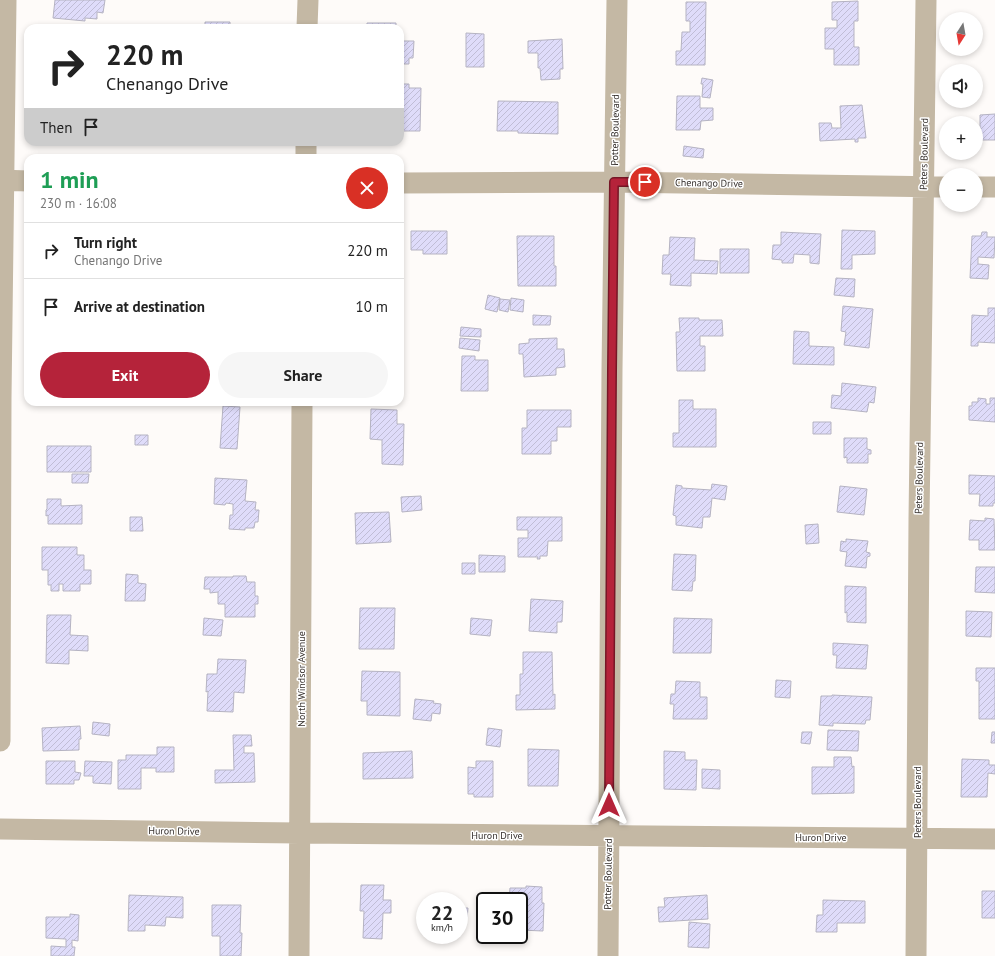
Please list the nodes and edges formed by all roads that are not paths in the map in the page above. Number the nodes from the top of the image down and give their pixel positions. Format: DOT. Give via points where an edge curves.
graph roads {
  1 [pos="6,0"];
  2 [pos="308,0"];
  3 [pos="617,0"];
  4 [pos="926,0"];
  5 [pos="308,24"];
  6 [pos="2,180"];
  7 [pos="24,181"];
  8 [pos="614,182"];
  9 [pos="404,183"];
  10 [pos="923,187"];
  11 [pos="939,187"];
  12 [pos="983,187"];
  13 [pos="995,187"];
  14 [pos="1,398"];
  15 [pos="302,406"];
  16 [pos="0,616"];
  17 [pos="0,741"];
  18 [pos="0,829"];
  19 [pos="300,833"];
  20 [pos="609,836"];
  21 [pos="917,838"];
  22 [pos="995,839"];
  23 [pos="299,956"];
  24 [pos="608,956"];
  25 [pos="916,956"];
  1 -- 6 [label="street"];
  2 -- 5 [label="street"];
  3 -- 8 [label="street, Potter Boulevard"];
  4 -- 10 [label="street, Peters Boulevard"];
  6 -- 7 [label="street"];
  6 -- 14 [label="street"];
  8 -- 9 [label="street, Chenango Drive"];
  8 -- 10 [label="street, Chenango Drive"];
  8 -- 20 [label="street, Potter Boulevard"];
  10 -- 11 [label="street, Chenango Drive"];
  10 -- 21 [label="street, Peters Boulevard"];
  12 -- 13 [label="street"];
  14 -- 16 [label="street"];
  15 -- 19 [label="street, North Windsor Avenue"];
  16 -- 17 [label="street"];
  18 -- 19 [label="street, Huron Drive"];
  19 -- 20 [label="street, Huron Drive"];
  19 -- 23 [label="street, North Windsor Avenue"];
  20 -- 21 [label="street, Huron Drive"];
  20 -- 24 [label="street, Potter Boulevard"];
  21 -- 22 [label="street, Huron Drive"];
  21 -- 25 [label="street, Peters Boulevard"];
}
